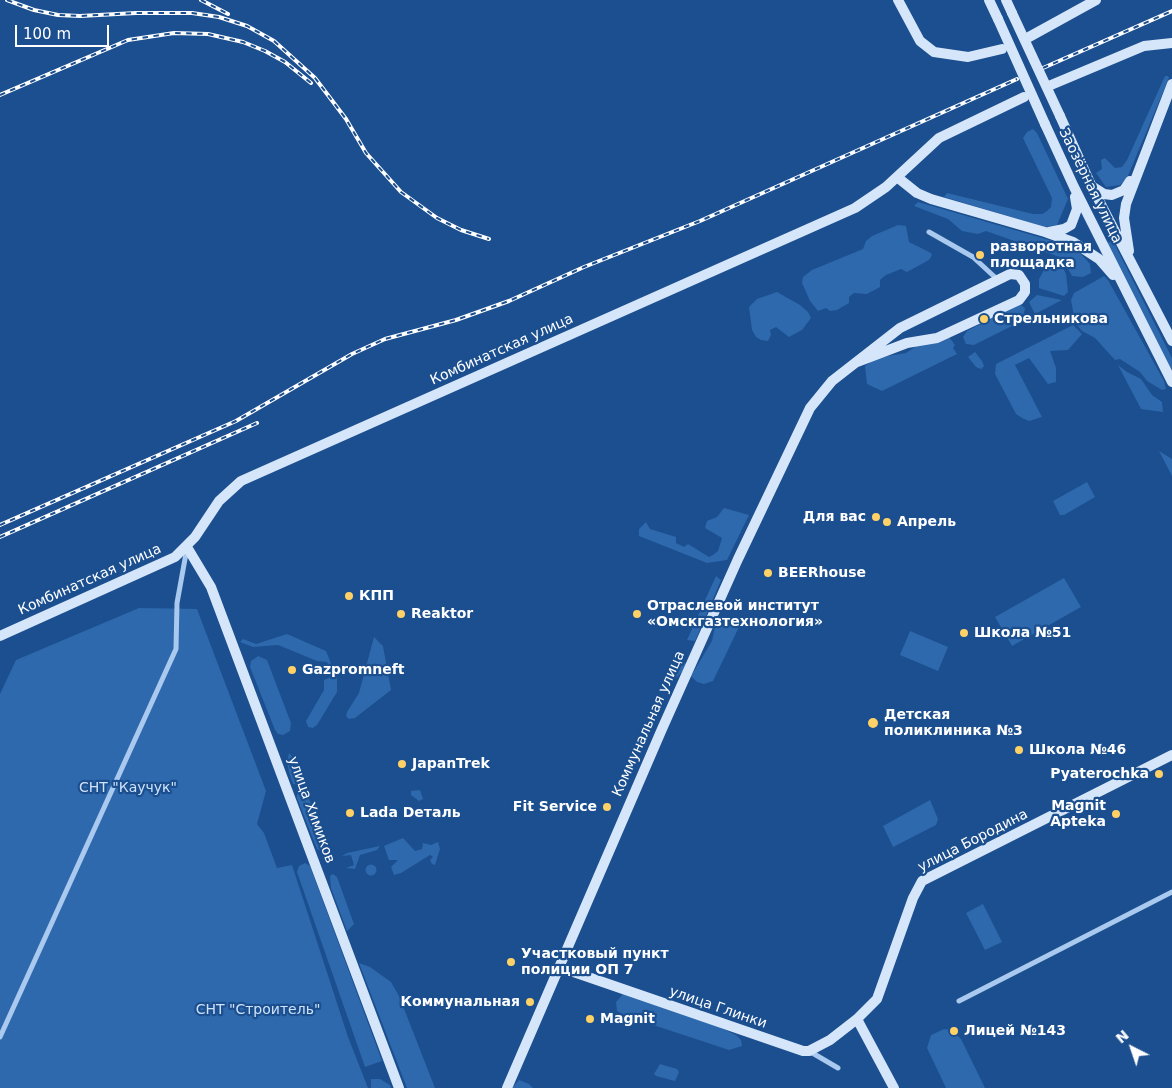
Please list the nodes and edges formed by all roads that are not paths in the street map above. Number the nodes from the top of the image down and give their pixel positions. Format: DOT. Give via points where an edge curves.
graph roads {
  1 [pos="898,0"];
  2 [pos="989,0"];
  3 [pos="1006,0"];
  4 [pos="1096,0"];
  5 [pos="1029,37"];
  6 [pos="1172,43"];
  7 [pos="1002,49"];
  8 [pos="1172,84"];
  9 [pos="1051,85"];
  10 [pos="1024,97"];
  11 [pos="1136,174"];
  12 [pos="897,177"];
  13 [pos="1074,187"];
  14 [pos="1092,187"];
  15 [pos="929,232"];
  16 [pos="1045,232"];
  17 [pos="1134,271"];
  18 [pos="998,280"];
  19 [pos="1124,289"];
  20 [pos="1172,342"];
  21 [pos="857,362"];
  22 [pos="1172,380"];
  23 [pos="187,547"];
  24 [pos="0,636"];
  25 [pos="1170,758"];
  26 [pos="1172,892"];
  27 [pos="559,968"];
  28 [pos="959,1001"];
  29 [pos="857,1020"];
  30 [pos="0,1037"];
  31 [pos="809,1051"];
  32 [pos="838,1068"];
  33 [pos="399,1088"];
  34 [pos="507,1088"];
  35 [pos="894,1088"];
  1 -- 7 [label="main road" via="920,41 934,52 968,57"];
  2 -- 13 [label="main road, Заозёрная улица, bridge"];
  3 -- 14 [label="main road, Заозёрная улица, bridge"];
  4 -- 5 [label="main road"];
  6 -- 9 [label="main road" via="1144,46"];
  8 -- 11 [label="main road"];
  10 -- 12 [label="main road, Комбинатская улица" via="939,138"];
  11 -- 14 [label="main road" via="1124,190 1112,195"];
  11 -- 17 [label="main road" via="1124,218"];
  12 -- 16 [label="main road" via="917,193 931,199"];
  12 -- 23 [label="main road, Комбинатская улица" via="856,208 252,476 219,501"];
  13 -- 16 [label="main road" via="1075,218 1064,229"];
  13 -- 19 [label="main road, Заозёрная улица"];
  14 -- 17 [label="main road, Заозёрная улица"];
  15 -- 18 [label="street" via="973,257"];
  16 -- 19 [label="main road" via="1099,258"];
  17 -- 20 [label="main road, Заозёрная улица"];
  18 -- 21 [label="main road, Коммунальная улица" via="900,328"];
  18 -- 21 [label="main road, Коммунальная улица" via="1010,274 1019,275 1026,292 1019,300 937,338 920,339"];
  19 -- 22 [label="main road, Заозёрная улица"];
  21 -- 27 [label="main road, Коммунальная улица" via="820,392 795,436 666,720"];
  23 -- 24 [label="main road, Комбинатская улица" via="163,563"];
  23 -- 30 [label="street" via="178,603 176,650"];
  23 -- 33 [label="main road, улица Химиков" via="211,587"];
  25 -- 29 [label="main road, улица Бородина" via="922,882 913,898 877,999"];
  26 -- 28 [label="street"];
  27 -- 31 [label="main road, улица Глинки"];
  27 -- 34 [label="main road, Коммунальная улица"];
  29 -- 31 [label="main road, улица Бородина"];
  29 -- 35 [label="main road"];
  31 -- 32 [label="street, улица Глинки"];
}
